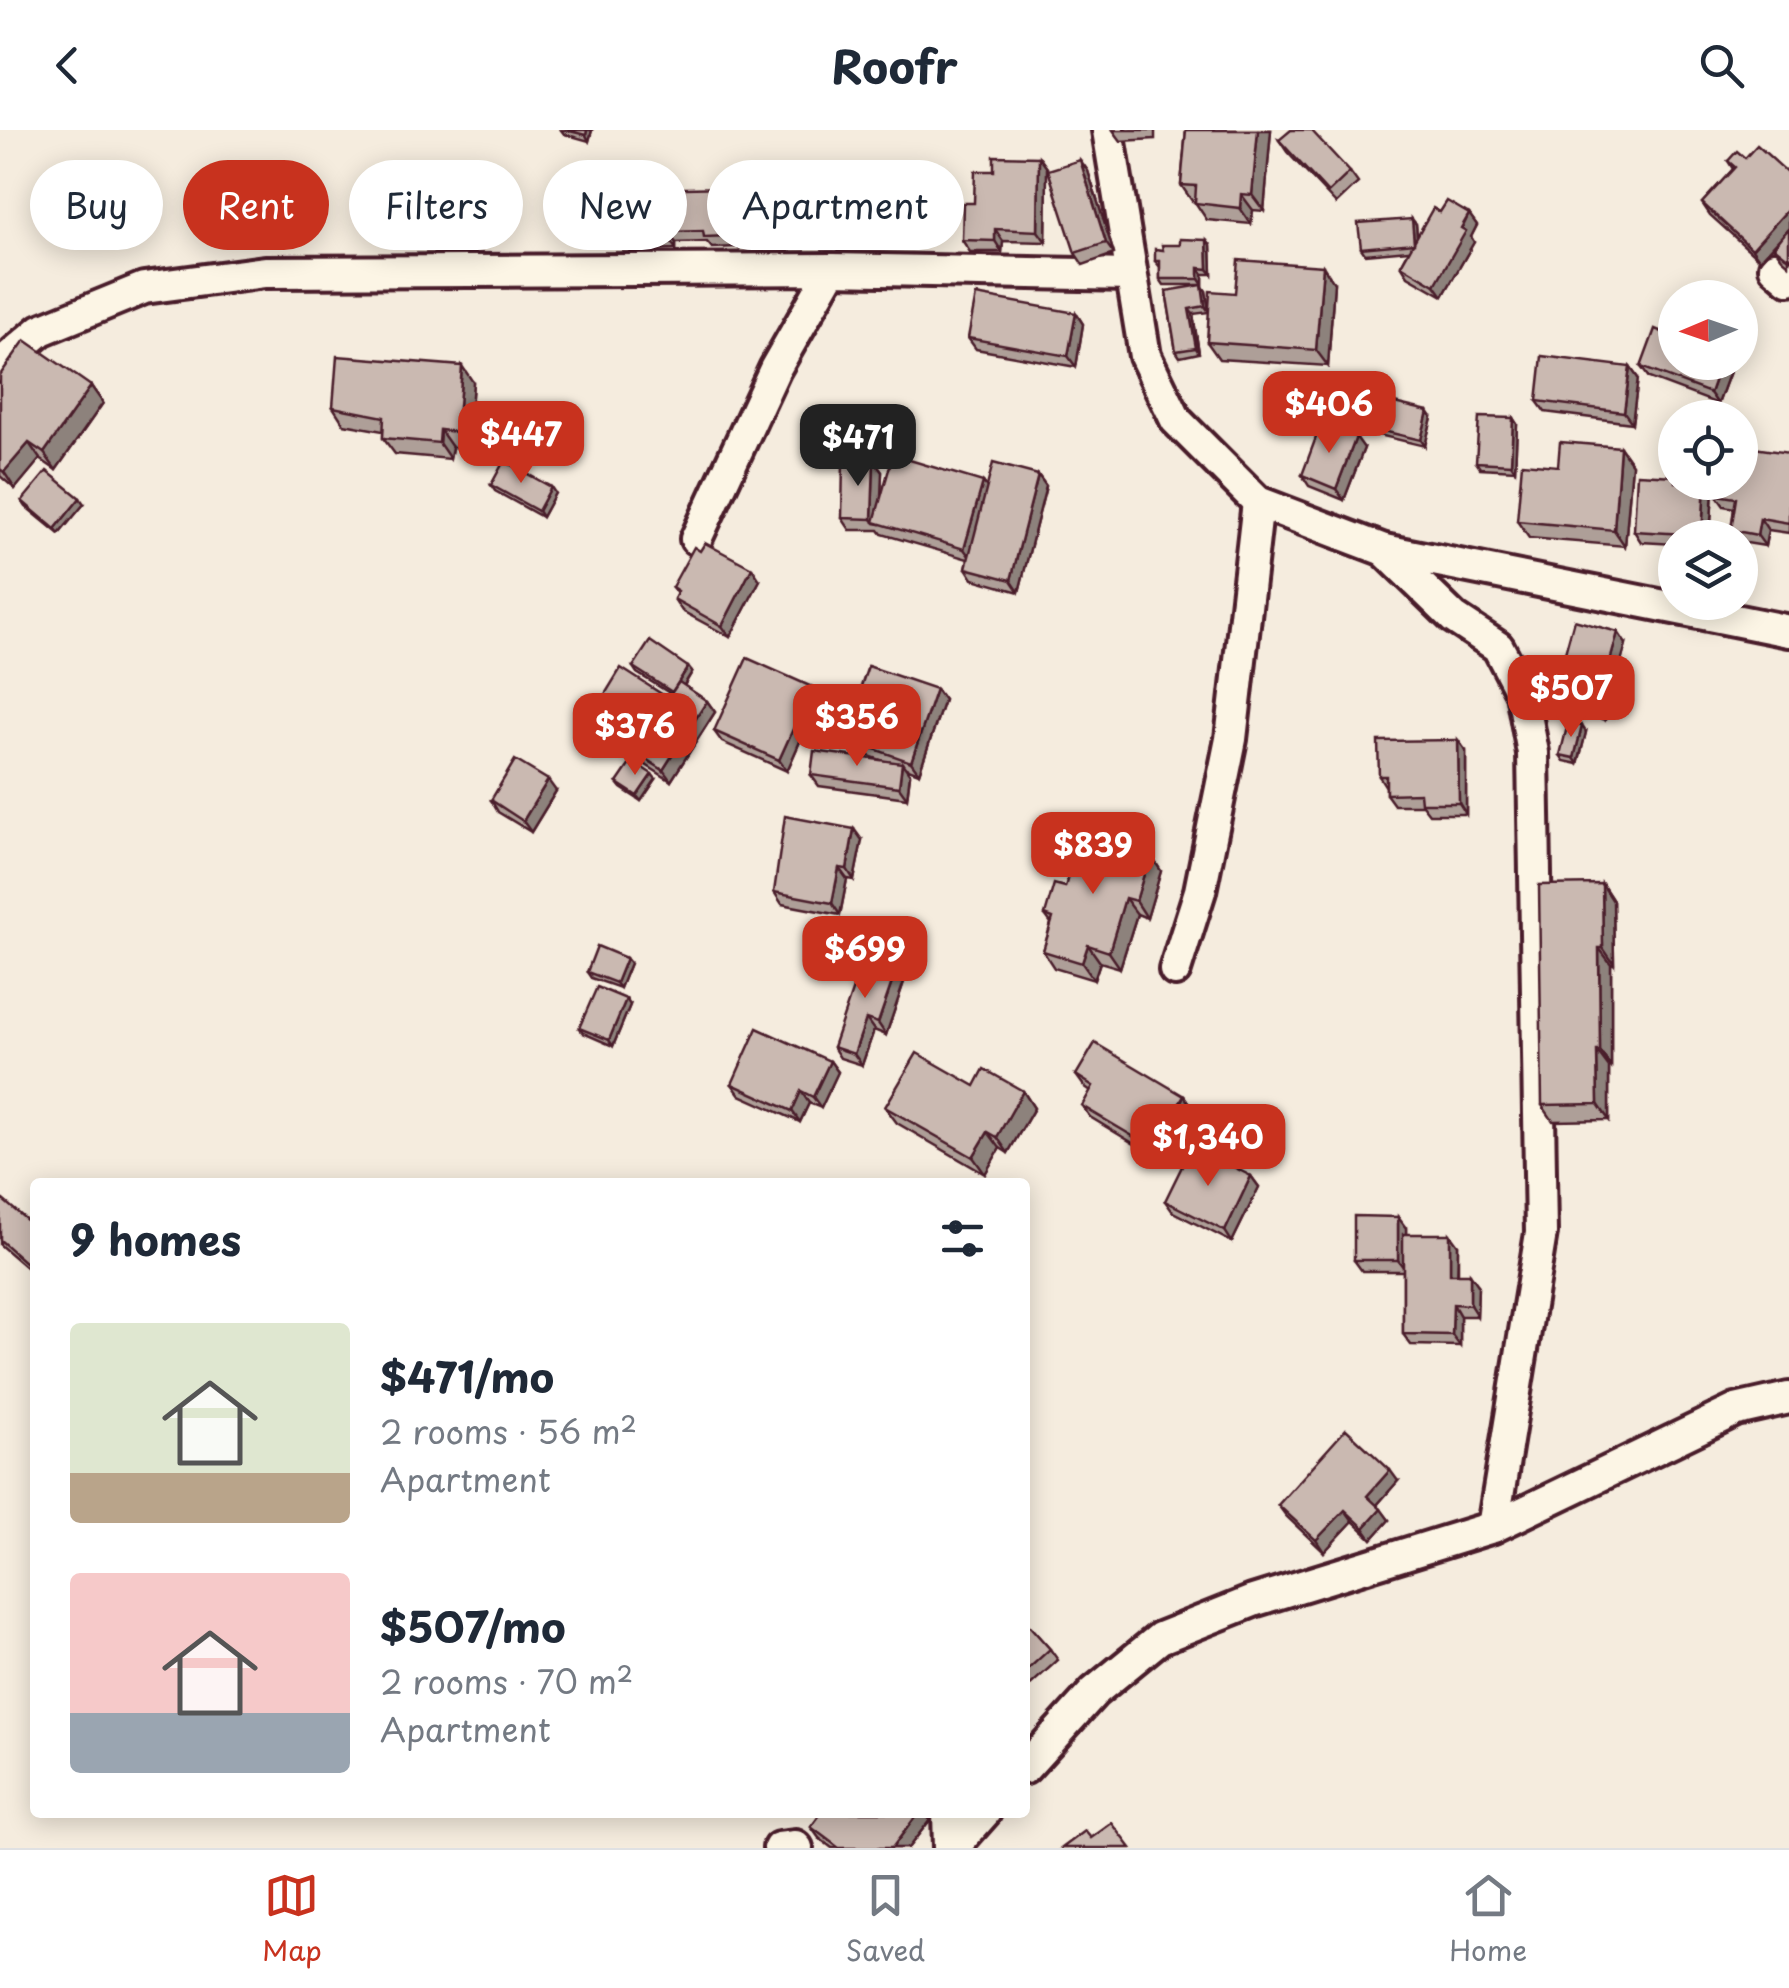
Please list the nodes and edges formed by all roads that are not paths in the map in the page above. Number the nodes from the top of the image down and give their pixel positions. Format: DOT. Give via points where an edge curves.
graph roads {
  1 [pos="1108,130"];
  2 [pos="832,269"];
  3 [pos="1131,275"];
  4 [pos="0,365"];
  5 [pos="1258,502"];
  6 [pos="696,539"];
  7 [pos="1384,550"];
  8 [pos="1789,631"];
  9 [pos="1174,970"];
  10 [pos="1789,1398"];
  11 [pos="1494,1528"];
  12 [pos="1030,1762"];
  13 [pos="948,1818"];
  14 [pos="979,1818"];
  15 [pos="780,1848"];
  16 [pos="797,1848"];
  17 [pos="951,1848"];
  1 -- 3 [label="street"];
  2 -- 3 [label="street"];
  2 -- 4 [label="street" via="265,272 144,288 40,330"];
  2 -- 6 [label="street" via="775,369"];
  3 -- 5 [label="street" via="1145,356 1176,420"];
  5 -- 7 [label="street"];
  5 -- 9 [label="street" via="1231,739 1200,891"];
  7 -- 8 [label="street"];
  7 -- 11 [label="street" via="1454,618 1498,647 1522,693 1533,753 1541,1233"];
  10 -- 11 [label="street" via="1736,1410"];
  11 -- 12 [label="street" via="1253,1600 1160,1638 1094,1692"];
  13 -- 17 [label="street"];
  14 -- 17 [label="street"];
  15 -- 16 [label="street"];
}
